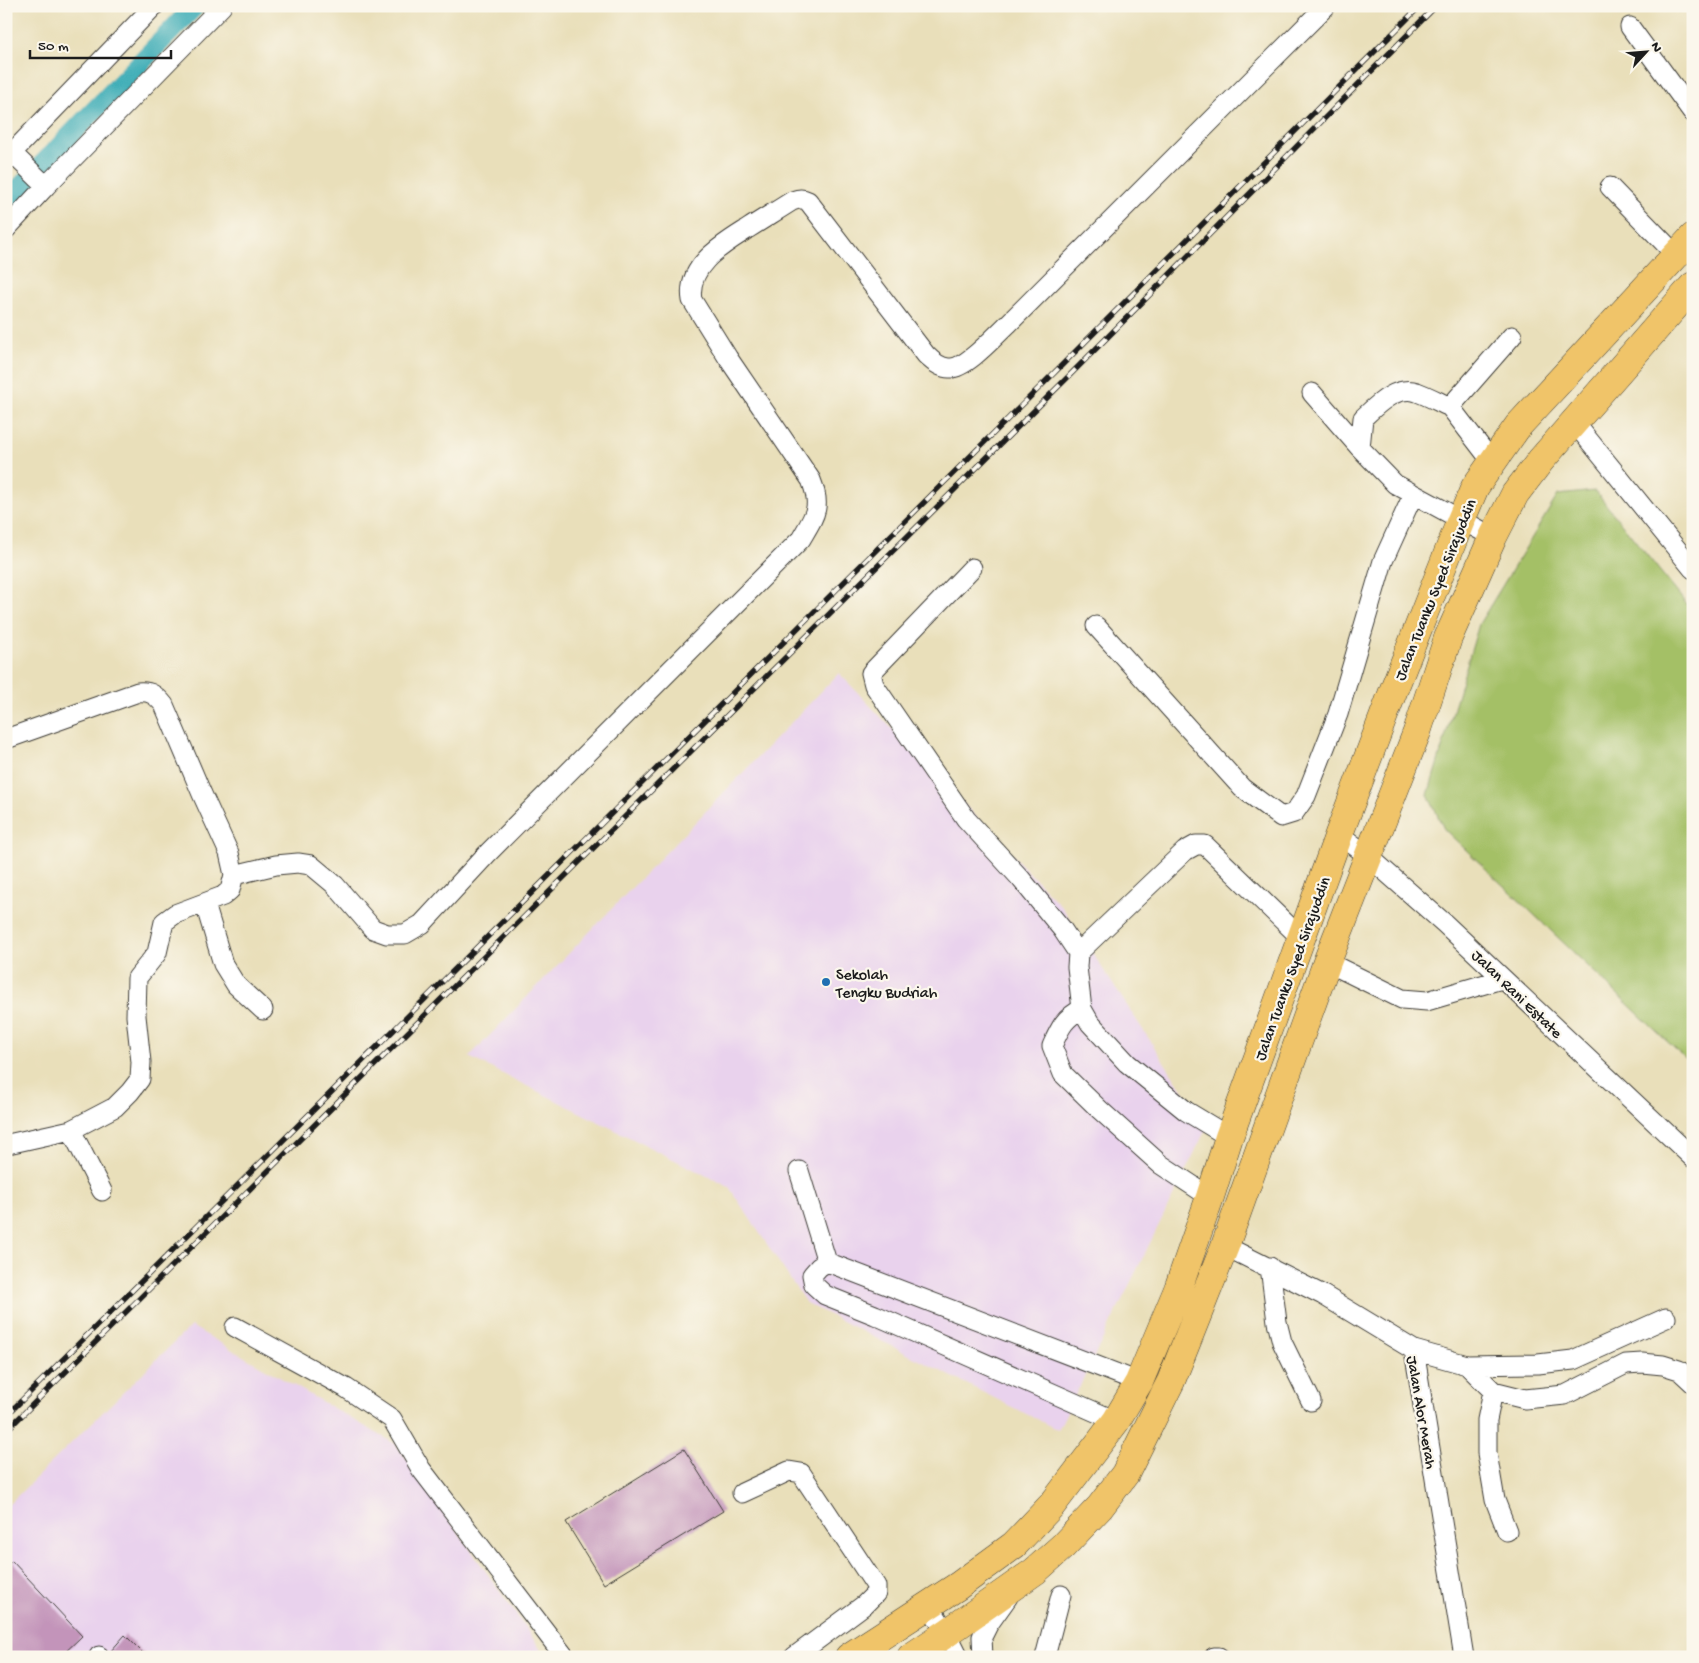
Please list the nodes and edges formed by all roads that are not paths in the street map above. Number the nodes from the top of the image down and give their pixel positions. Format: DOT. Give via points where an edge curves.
graph roads {
  1 [pos="154,6"];
  2 [pos="222,6"];
  3 [pos="1326,6"];
  4 [pos="1630,27"];
  5 [pos="1693,113"];
  6 [pos="13,157"];
  7 [pos="40,181"];
  8 [pos="1610,187"];
  9 [pos="6,229"];
  10 [pos="1685,246"];
  11 [pos="1693,286"];
  12 [pos="1512,336"];
  13 [pos="1312,393"];
  14 [pos="1450,408"];
  15 [pos="1574,422"];
  16 [pos="1360,448"];
  17 [pos="1493,463"];
  18 [pos="1412,495"];
  19 [pos="1460,520"];
  20 [pos="1493,538"];
  21 [pos="972,568"];
  22 [pos="1693,569"];
  23 [pos="1096,626"];
  24 [pos="6,739"];
  25 [pos="1339,834"];
  26 [pos="1368,856"];
  27 [pos="234,875"];
  28 [pos="205,904"];
  29 [pos="1302,938"];
  30 [pos="1078,952"];
  31 [pos="1327,962"];
  32 [pos="1502,978"];
  33 [pos="1082,1009"];
  34 [pos="263,1010"];
  35 [pos="71,1130"];
  36 [pos="1229,1137"];
  37 [pos="7,1145"];
  38 [pos="1693,1158"];
  39 [pos="799,1171"];
  40 [pos="102,1191"];
  41 [pos="1210,1197"];
  42 [pos="1225,1246"];
  43 [pos="827,1262"];
  44 [pos="1270,1267"];
  45 [pos="1666,1318"];
  46 [pos="235,1327"];
  47 [pos="1414,1350"];
  48 [pos="1467,1365"];
  49 [pos="1138,1382"];
  50 [pos="1693,1383"];
  51 [pos="1493,1391"];
  52 [pos="1311,1401"];
  53 [pos="1116,1421"];
  54 [pos="742,1494"];
  55 [pos="1506,1531"];
  56 [pos="1019,1582"];
  57 [pos="1061,1595"];
  58 [pos="929,1606"];
  59 [pos="953,1645"];
  60 [pos="565,1657"];
  61 [pos="794,1657"];
  62 [pos="849,1657"];
  63 [pos="911,1657"];
  64 [pos="983,1657"];
  65 [pos="1045,1657"];
  66 [pos="1214,1657"];
  67 [pos="1219,1657"];
  68 [pos="1464,1657"];
  1 -- 6 [label="street"];
  2 -- 7 [label="street"];
  3 -- 27 [label="street" via="1008,324 958,367 942,366 926,355 804,199 792,201 716,249 693,279 692,300 811,480 817,494 817,505 801,538 487,854 422,924 405,934 387,934 372,929 335,885 310,865 276,865"];
  4 -- 5 [label="street"];
  6 -- 7 [label="street"];
  7 -- 9 [label="street"];
  8 -- 10 [label="street"];
  10 -- 17 [label="highway, Jalan Tuanku Syed Sirajuddin" via="1518,426"];
  11 -- 15 [label="highway, Jalan Tuanku Syed Sirajuddin"];
  12 -- 14 [label="street"];
  13 -- 16 [label="street"];
  14 -- 16 [label="street" via="1416,391 1397,392 1363,418"];
  14 -- 17 [label="street"];
  15 -- 20 [label="highway, Jalan Tuanku Syed Sirajuddin" via="1515,494"];
  15 -- 22 [label="street"];
  16 -- 18 [label="street" via="1387,477"];
  17 -- 19 [label="highway, Jalan Tuanku Syed Sirajuddin" via="1475,488"];
  18 -- 19 [label="street"];
  18 -- 23 [label="street" via="1383,561 1338,714 1306,796 1294,813 1281,817 1242,788"];
  19 -- 20 [label="street"];
  19 -- 25 [label="highway, Jalan Tuanku Syed Sirajuddin"];
  20 -- 26 [label="highway, Jalan Tuanku Syed Sirajuddin" via="1448,638 1417,732"];
  21 -- 30 [label="street" via="871,674 874,685 966,819 1021,879"];
  24 -- 27 [label="street" via="138,692 156,696 164,705 229,853"];
  25 -- 26 [label="street, Jalan Rani Estate"];
  25 -- 29 [label="highway, Jalan Tuanku Syed Sirajuddin"];
  26 -- 31 [label="highway, Jalan Tuanku Syed Sirajuddin"];
  26 -- 32 [label="street, Jalan Rani Estate"];
  27 -- 28 [label="street" via="230,890"];
  28 -- 34 [label="street" via="223,964 236,985"];
  28 -- 35 [label="street" via="175,914 164,922 156,953 137,978 140,1078 115,1107"];
  29 -- 30 [label="street" via="1205,845 1196,845 1185,851"];
  29 -- 36 [label="highway, Jalan Tuanku Syed Sirajuddin"];
  30 -- 33 [label="street"];
  31 -- 32 [label="street" via="1402,999 1427,1001"];
  31 -- 42 [label="highway, Jalan Tuanku Syed Sirajuddin"];
  32 -- 38 [label="street, Jalan Rani Estate"];
  33 -- 36 [label="street" via="1090,1023 1127,1063 1186,1111"];
  33 -- 41 [label="street" via="1069,1015 1052,1046 1063,1074 1160,1164"];
  35 -- 37 [label="street"];
  35 -- 40 [label="street"];
  36 -- 41 [label="highway, Jalan Tuanku Syed Sirajuddin"];
  39 -- 43 [label="street"];
  41 -- 49 [label="highway, Jalan Tuanku Syed Sirajuddin" via="1178,1288"];
  42 -- 44 [label="street, Jalan Alor Merah"];
  42 -- 56 [label="highway, Jalan Tuanku Syed Sirajuddin" via="1171,1381 1125,1474 1100,1507 1063,1546"];
  43 -- 49 [label="street"];
  43 -- 53 [label="street" via="812,1275 814,1285 825,1295"];
  44 -- 47 [label="street, Jalan Alor Merah"];
  44 -- 52 [label="street" via="1282,1342"];
  45 -- 48 [label="street" via="1573,1360"];
  46 -- 60 [label="street" via="346,1388 392,1420 421,1469"];
  47 -- 48 [label="street"];
  47 -- 68 [label="street, Jalan Alor Merah"];
  48 -- 51 [label="street"];
  49 -- 53 [label="highway, Jalan Tuanku Syed Sirajuddin"];
  50 -- 51 [label="street" via="1679,1370 1642,1363 1626,1364 1565,1395 1525,1400"];
  51 -- 55 [label="street" via="1487,1420 1488,1453 1494,1500"];
  53 -- 58 [label="highway, Jalan Tuanku Syed Sirajuddin" via="1052,1506 1014,1545"];
  54 -- 61 [label="street" via="789,1471 801,1473 876,1586 876,1594 864,1605"];
  56 -- 59 [label="highway, Jalan Tuanku Syed Sirajuddin"];
  56 -- 64 [label="street" via="982,1637"];
  57 -- 65 [label="street"];
  58 -- 59 [label="street"];
  58 -- 62 [label="highway, Jalan Tuanku Syed Sirajuddin"];
  59 -- 63 [label="highway, Jalan Tuanku Syed Sirajuddin"];
  66 -- 67 [label="street"];
}
